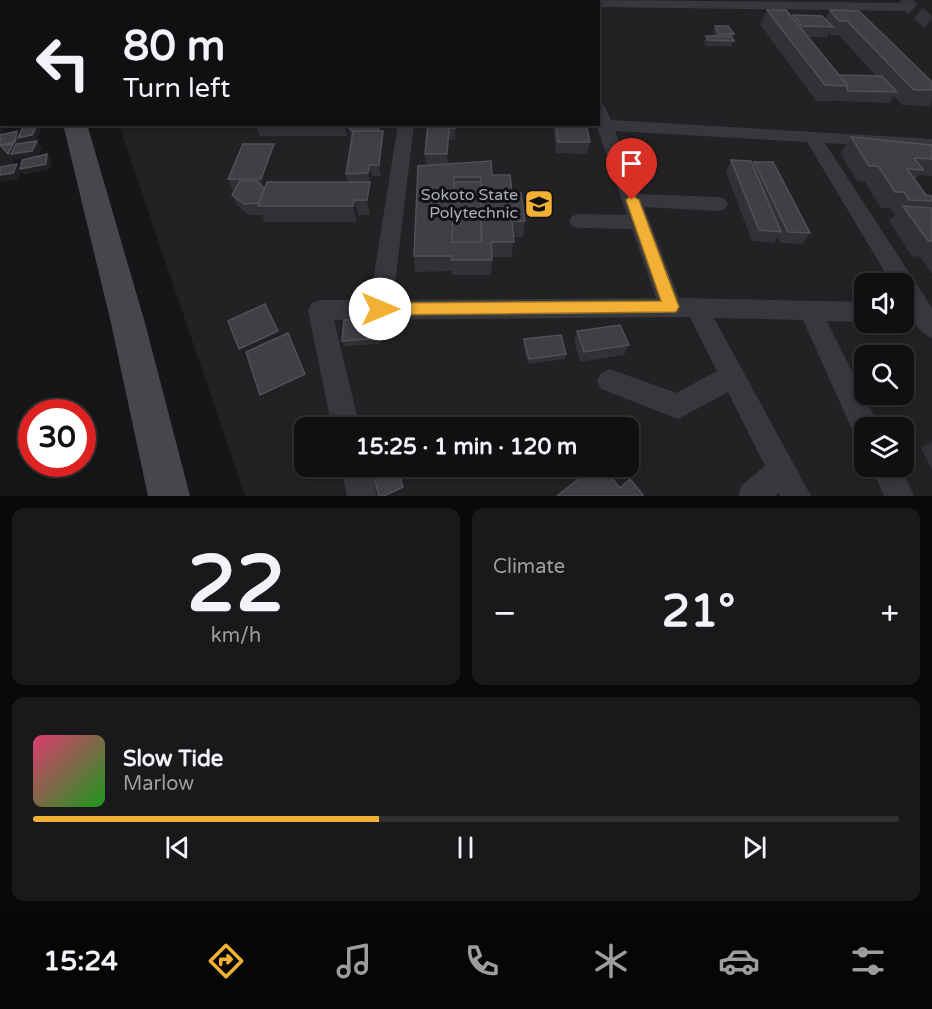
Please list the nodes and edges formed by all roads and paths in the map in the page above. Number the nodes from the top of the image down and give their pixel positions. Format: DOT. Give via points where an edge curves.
graph roads {
  1 [pos="600,3"];
  2 [pos="911,3"];
  3 [pos="602,116"];
  4 [pos="76,126"];
  5 [pos="406,126"];
  6 [pos="813,137"];
  7 [pos="932,144"];
  8 [pos="632,200"];
  9 [pos="718,204"];
  10 [pos="579,221"];
  11 [pos="640,222"];
  12 [pos="671,307"];
  13 [pos="698,308"];
  14 [pos="380,309"];
  15 [pos="811,310"];
  16 [pos="854,312"];
  17 [pos="923,318"];
  18 [pos="733,375"];
  19 [pos="610,381"];
  20 [pos="344,417"];
  21 [pos="861,417"];
  22 [pos="783,470"];
  23 [pos="358,477"];
  24 [pos="890,477"];
  25 [pos="162,493"];
  26 [pos="362,496"];
  27 [pos="753,496"];
  28 [pos="796,496"];
  29 [pos="899,496"];
  1 -- 2 [label="street"];
  3 -- 6 [label="street"];
  3 -- 8 [label="street"];
  4 -- 25 [label="street" via="128,322"];
  5 -- 14 [label="street"];
  6 -- 7 [label="street"];
  6 -- 17 [label="street"];
  8 -- 9 [label="street"];
  8 -- 11 [label="street"];
  10 -- 11 [label="street"];
  11 -- 12 [label="street"];
  12 -- 13 [label="street"];
  12 -- 14 [label="street"];
  13 -- 15 [label="street"];
  13 -- 18 [label="street"];
  14 -- 20 [label="street" via="320,310"];
  15 -- 16 [label="street"];
  15 -- 21 [label="street"];
  18 -- 19 [label="street" via="678,406"];
  18 -- 22 [label="street"];
  22 -- 27 [label="street"];
  22 -- 28 [label="street"];
  23 -- 26 [label="street"];
  24 -- 29 [label="street"];
}
